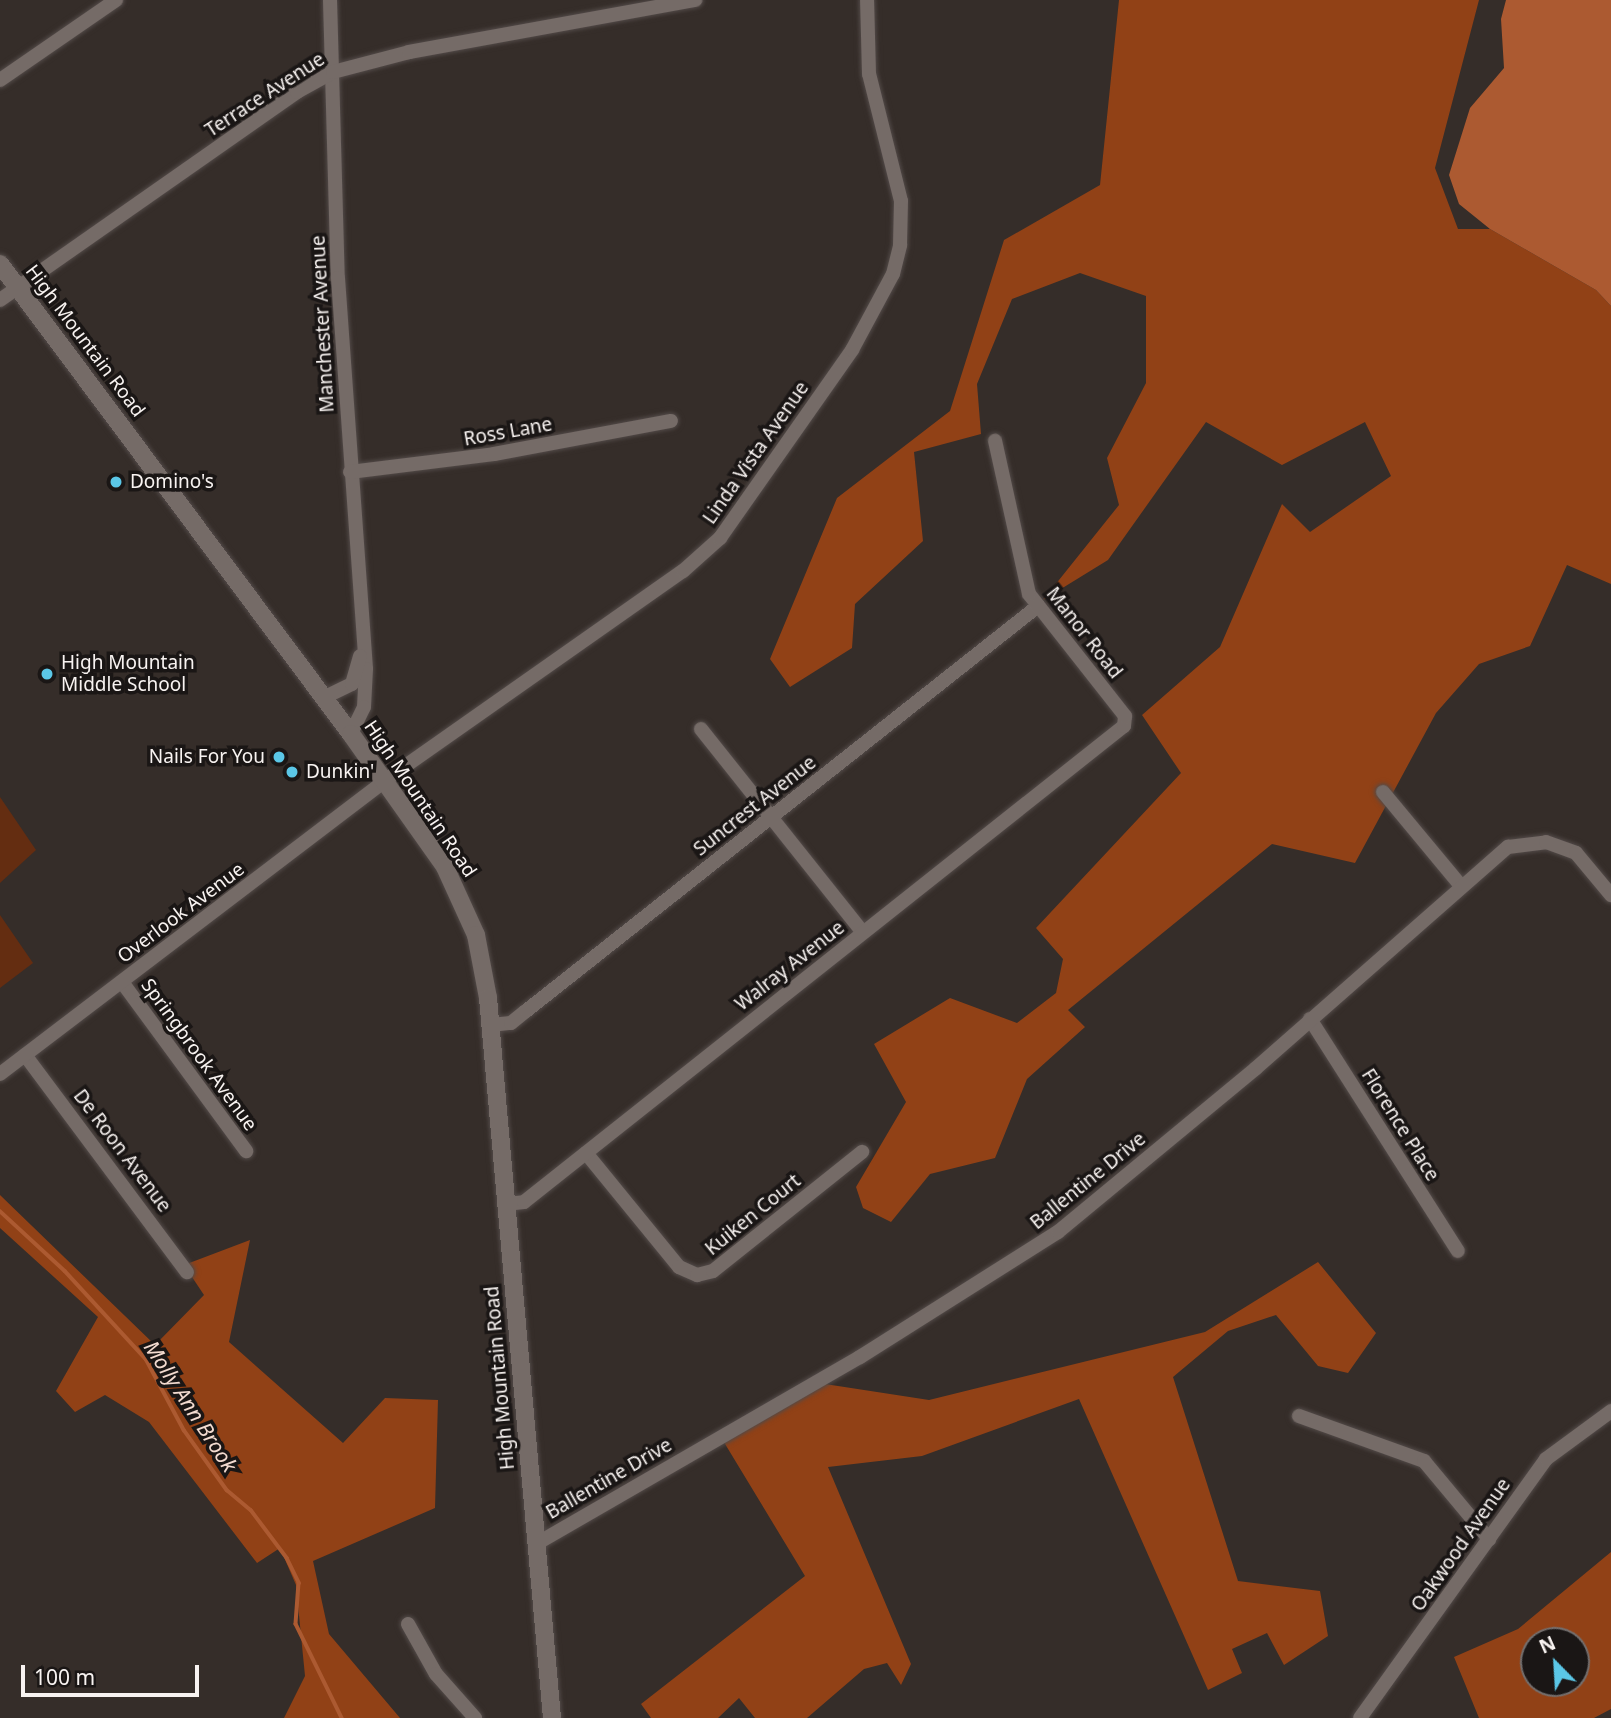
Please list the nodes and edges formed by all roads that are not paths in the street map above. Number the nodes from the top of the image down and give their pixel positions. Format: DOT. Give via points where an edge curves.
graph roads {
  1 [pos="116,0"];
  2 [pos="330,0"];
  3 [pos="695,0"];
  4 [pos="867,0"];
  5 [pos="333,72"];
  6 [pos="0,80"];
  7 [pos="0,264"];
  8 [pos="18,287"];
  9 [pos="0,300"];
  10 [pos="671,421"];
  11 [pos="995,441"];
  12 [pos="350,472"];
  13 [pos="1038,606"];
  14 [pos="364,645"];
  15 [pos="323,698"];
  16 [pos="701,729"];
  17 [pos="351,734"];
  18 [pos="1095,748"];
  19 [pos="384,781"];
  20 [pos="1383,792"];
  21 [pos="772,818"];
  22 [pos="1606,878"];
  23 [pos="1461,886"];
  24 [pos="1611,895"];
  25 [pos="863,933"];
  26 [pos="122,982"];
  27 [pos="1310,1019"];
  28 [pos="491,1025"];
  29 [pos="25,1055"];
  30 [pos="0,1074"];
  31 [pos="246,1151"];
  32 [pos="862,1152"];
  33 [pos="586,1153"];
  34 [pos="506,1204"];
  35 [pos="1458,1251"];
  36 [pos="187,1272"];
  37 [pos="1611,1411"];
  38 [pos="1299,1416"];
  39 [pos="1489,1539"];
  40 [pos="536,1544"];
  41 [pos="408,1624"];
  42 [pos="475,1718"];
  43 [pos="552,1718"];
  44 [pos="1360,1718"];
  1 -- 6 [label="street"];
  2 -- 5 [label="street, Manchester Avenue"];
  3 -- 5 [label="street, Terrace Avenue" via="409,52"];
  4 -- 19 [label="street, Linda Vista Avenue" via="869,74 902,211 893,274 852,350 709,551"];
  5 -- 8 [label="street, Terrace Avenue" via="297,92"];
  5 -- 12 [label="street, Manchester Avenue"];
  7 -- 8 [label="street, High Mountain Road"];
  8 -- 9 [label="street, Terrace Avenue"];
  8 -- 15 [label="street, High Mountain Road"];
  10 -- 12 [label="street, Ross Lane" via="494,454"];
  11 -- 13 [label="street, Manor Road" via="1029,594"];
  12 -- 14 [label="street, Manchester Avenue"];
  13 -- 18 [label="street, Manor Road" via="1125,716 1124,726"];
  13 -- 21 [label="street, Suncrest Avenue"];
  14 -- 15 [label="street, Manchester Avenue" via="352,684"];
  14 -- 17 [label="street, Manchester Avenue" via="367,689 362,715"];
  15 -- 17 [label="street, High Mountain Road"];
  16 -- 21 [label="street"];
  17 -- 19 [label="street, High Mountain Road"];
  18 -- 25 [label="street, Walray Avenue"];
  19 -- 26 [label="street, Overlook Avenue"];
  19 -- 28 [label="street, High Mountain Road" via="457,889 479,945"];
  20 -- 23 [label="street"];
  21 -- 25 [label="street"];
  21 -- 28 [label="street, Suncrest Avenue" via="511,1023"];
  22 -- 23 [label="street, Ballentine Drive" via="1576,853 1531,841 1496,854"];
  22 -- 24 [label="street, Ballentine Drive"];
  23 -- 27 [label="street, Ballentine Drive"];
  25 -- 33 [label="street, Walray Avenue"];
  26 -- 29 [label="street, Overlook Avenue"];
  26 -- 31 [label="street, Springbrook Avenue"];
  27 -- 35 [label="street, Florence Place"];
  27 -- 40 [label="street, Ballentine Drive" via="1107,1191 1020,1258 860,1357"];
  28 -- 34 [label="street, High Mountain Road"];
  29 -- 30 [label="street, Overlook Avenue"];
  29 -- 36 [label="street, De Roon Avenue"];
  32 -- 33 [label="street, Kuiken Court" via="713,1271 696,1275 678,1267"];
  33 -- 34 [label="street, Walray Avenue" via="524,1202"];
  34 -- 40 [label="street, High Mountain Road"];
  37 -- 39 [label="street, Oakwood Avenue" via="1546,1459"];
  38 -- 39 [label="street" via="1424,1461"];
  39 -- 44 [label="street, Oakwood Avenue"];
  40 -- 43 [label="street, High Mountain Road"];
  41 -- 42 [label="street" via="436,1674"];
}
